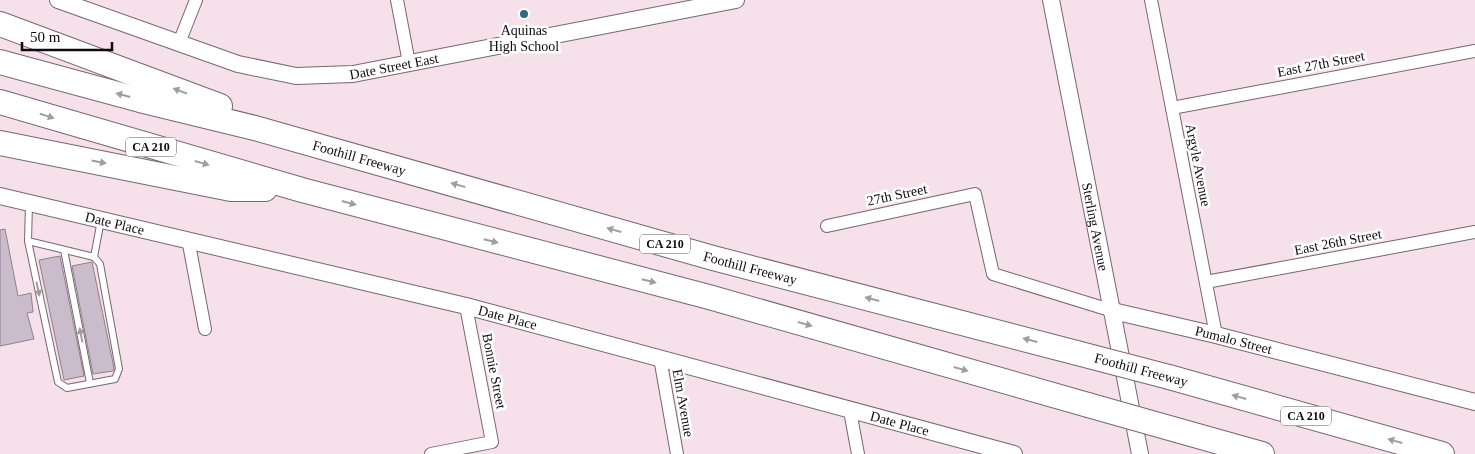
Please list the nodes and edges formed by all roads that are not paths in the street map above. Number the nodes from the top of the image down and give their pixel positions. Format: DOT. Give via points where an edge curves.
graph roads {
  1 [pos="58,0"];
  2 [pos="196,0"];
  3 [pos="397,0"];
  4 [pos="736,0"];
  5 [pos="1051,0"];
  6 [pos="1151,0"];
  7 [pos="0,24"];
  8 [pos="179,43"];
  9 [pos="1475,50"];
  10 [pos="0,62"];
  11 [pos="409,63"];
  12 [pos="0,102"];
  13 [pos="1172,108"];
  14 [pos="255,128"];
  15 [pos="0,143"];
  16 [pos="302,190"];
  17 [pos="0,196"];
  18 [pos="29,202"];
  19 [pos="102,219"];
  20 [pos="826,226"];
  21 [pos="1475,232"];
  22 [pos="188,239"];
  23 [pos="28,241"];
  24 [pos="64,250"];
  25 [pos="94,257"];
  26 [pos="993,274"];
  27 [pos="1206,282"];
  28 [pos="466,306"];
  29 [pos="1113,312"];
  30 [pos="205,329"];
  31 [pos="1216,335"];
  32 [pos="660,358"];
  33 [pos="90,383"];
  34 [pos="1475,402"];
  35 [pos="850,411"];
  36 [pos="431,454"];
  37 [pos="677,454"];
  38 [pos="858,454"];
  39 [pos="1014,454"];
  40 [pos="1140,454"];
  41 [pos="1262,454"];
  42 [pos="1442,454"];
  1 -- 8 [label="street, Date Street East"];
  2 -- 8 [label="street"];
  3 -- 11 [label="street"];
  4 -- 11 [label="street, Date Street East"];
  5 -- 29 [label="street, Sterling Avenue"];
  6 -- 13 [label="street, Argyle Avenue"];
  14 -- 7 [label="highway, one-way" via="219,106"];
  8 -- 11 [label="street, Date Street East" via="238,64 296,76 353,74"];
  9 -- 13 [label="street, East 27th Street"];
  14 -- 10 [label="highway, Foothill Freeway / CA 210, one-way"];
  12 -- 16 [label="highway, CA 210, one-way"];
  13 -- 27 [label="street, Argyle Avenue"];
  42 -- 14 [label="highway, Foothill Freeway / CA 210, one-way, bridge" via="1170,377 713,258"];
  15 -- 16 [label="highway, one-way" via="231,188"];
  16 -- 41 [label="highway, CA 210, one-way, bridge" via="709,297"];
  17 -- 18 [label="street, Date Place"];
  18 -- 19 [label="street, Date Place"];
  18 -- 23 [label="lane"];
  19 -- 22 [label="street, Date Place"];
  19 -- 25 [label="lane"];
  20 -- 26 [label="street, 27th Street" via="975,194"];
  21 -- 27 [label="street, East 26th Street"];
  22 -- 28 [label="street, Date Place"];
  22 -- 30 [label="street"];
  23 -- 24 [label="lane"];
  23 -- 33 [label="lane, one-way" via="58,382 67,388"];
  24 -- 25 [label="lane"];
  33 -- 24 [label="lane, one-way"];
  25 -- 33 [label="lane" via="100,264 119,369 114,379"];
  26 -- 29 [label="street, Pumalo Street"];
  27 -- 31 [label="street, Argyle Avenue"];
  28 -- 32 [label="street, Date Place"];
  28 -- 36 [label="street, Bonnie Street" via="492,442"];
  29 -- 31 [label="street, Pumalo Street"];
  29 -- 40 [label="street, Sterling Avenue"];
  31 -- 34 [label="street, Pumalo Street"];
  32 -- 35 [label="street, Date Place"];
  32 -- 37 [label="street, Elm Avenue"];
  35 -- 38 [label="street"];
  35 -- 39 [label="street, Date Place"];
}
